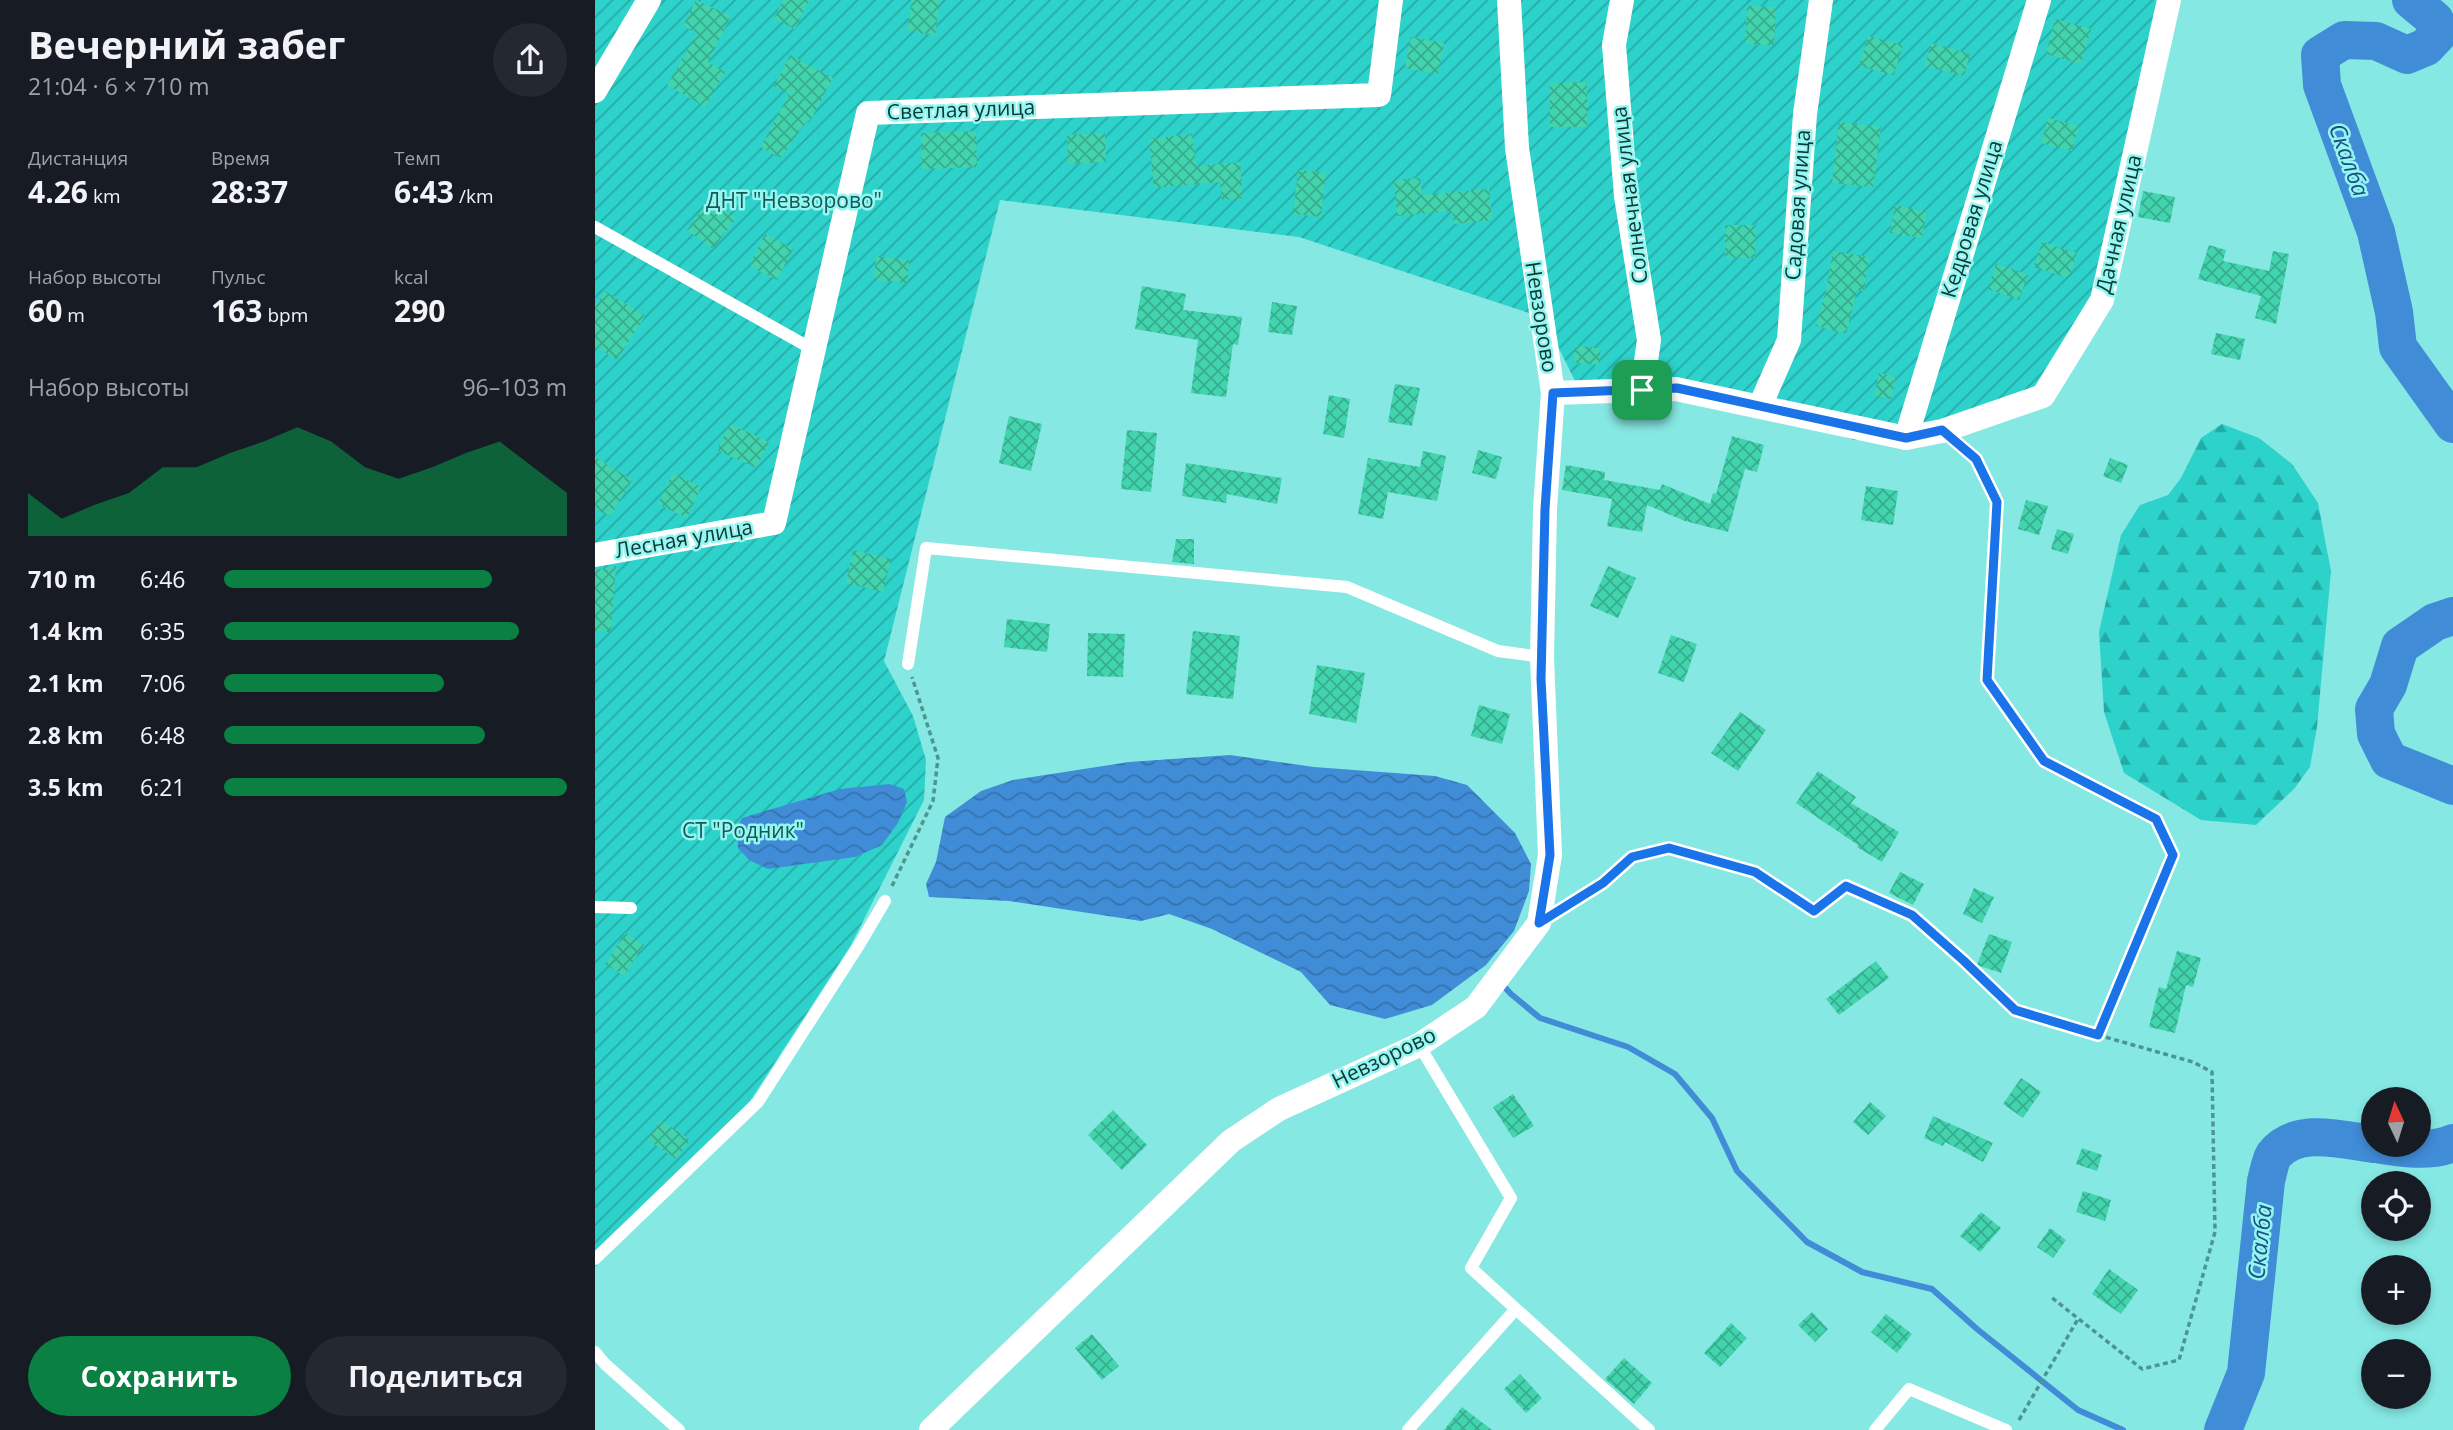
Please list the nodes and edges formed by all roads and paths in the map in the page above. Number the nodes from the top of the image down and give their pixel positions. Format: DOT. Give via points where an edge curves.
graph roads {
  1 [pos="649,0"];
  2 [pos="1391,0"];
  3 [pos="1509,0"];
  4 [pos="1622,0"];
  5 [pos="1821,0"];
  6 [pos="2039,0"];
  7 [pos="2169,0"];
  8 [pos="595,91"];
  9 [pos="595,227"];
  10 [pos="814,349"];
  11 [pos="1642,390"];
  12 [pos="1553,393"];
  13 [pos="1760,406"];
  14 [pos="1942,430"];
  15 [pos="1906,438"];
  16 [pos="774,523"];
  17 [pos="595,555"];
  18 [pos="1542,657"];
  19 [pos="908,664"];
  20 [pos="885,901"];
  21 [pos="595,907"];
  22 [pos="631,908"];
  23 [pos="1539,923"];
  24 [pos="2098,1035"];
  25 [pos="1419,1045"];
  26 [pos="595,1259"];
  27 [pos="2051,1297"];
  28 [pos="1515,1310"];
  29 [pos="2078,1319"];
  30 [pos="595,1352"];
  31 [pos="680,1430"];
  32 [pos="931,1430"];
  33 [pos="1408,1430"];
  34 [pos="1649,1430"];
  35 [pos="1874,1430"];
  36 [pos="2006,1430"];
  37 [pos="2013,1430"];
  1 -- 8 [label="street"];
  2 -- 10 [label="street, Светлая улица" via="1379,95 868,113"];
  3 -- 12 [label="street, Невзорово" via="1517,148"];
  4 -- 11 [label="street, Солнечная улица" via="1614,45 1626,196 1649,341"];
  5 -- 13 [label="street, Садовая улица" via="1805,114 1789,340"];
  6 -- 15 [label="street, Кедровая улица"];
  7 -- 14 [label="street, Дачная улица" via="2102,300 2043,396"];
  9 -- 10 [label="lane"];
  10 -- 16 [label="street, Светлая улица"];
  11 -- 12 [label="street, Дачная улица"];
  11 -- 13 [label="street, Дачная улица" via="1677,388"];
  12 -- 18 [label="street, Невзорово"];
  13 -- 15 [label="street, Дачная улица"];
  14 -- 15 [label="street, Дачная улица"];
  14 -- 24 [label="path" via="1976,459 1997,502 1987,680 2044,761 2156,819 2173,855"];
  16 -- 17 [label="street, Лесная улица"];
  18 -- 19 [label="lane" via="1498,651 1347,587 926,548"];
  18 -- 23 [label="street, Невзорово" via="1550,855"];
  19 -- 20 [label="path" via="939,758 933,801"];
  20 -- 26 [label="lane" via="758,1102"];
  21 -- 22 [label="lane"];
  23 -- 24 [label="path" via="1603,883 1632,857 1669,848 1755,872 1814,911 1846,886 1912,915 2015,1010"];
  23 -- 25 [label="street, Невзорово" via="1476,1007"];
  24 -- 29 [label="path" via="2193,1062 2212,1072 2215,1232 2179,1360 2142,1369"];
  25 -- 28 [label="lane" via="1511,1198 1471,1268"];
  25 -- 32 [label="street, Невзорово" via="1279,1109 1231,1141"];
  27 -- 29 [label="path"];
  28 -- 33 [label="lane"];
  28 -- 34 [label="lane"];
  29 -- 37 [label="path"];
  30 -- 31 [label="lane"];
  35 -- 36 [label="lane" via="1909,1389"];
}
